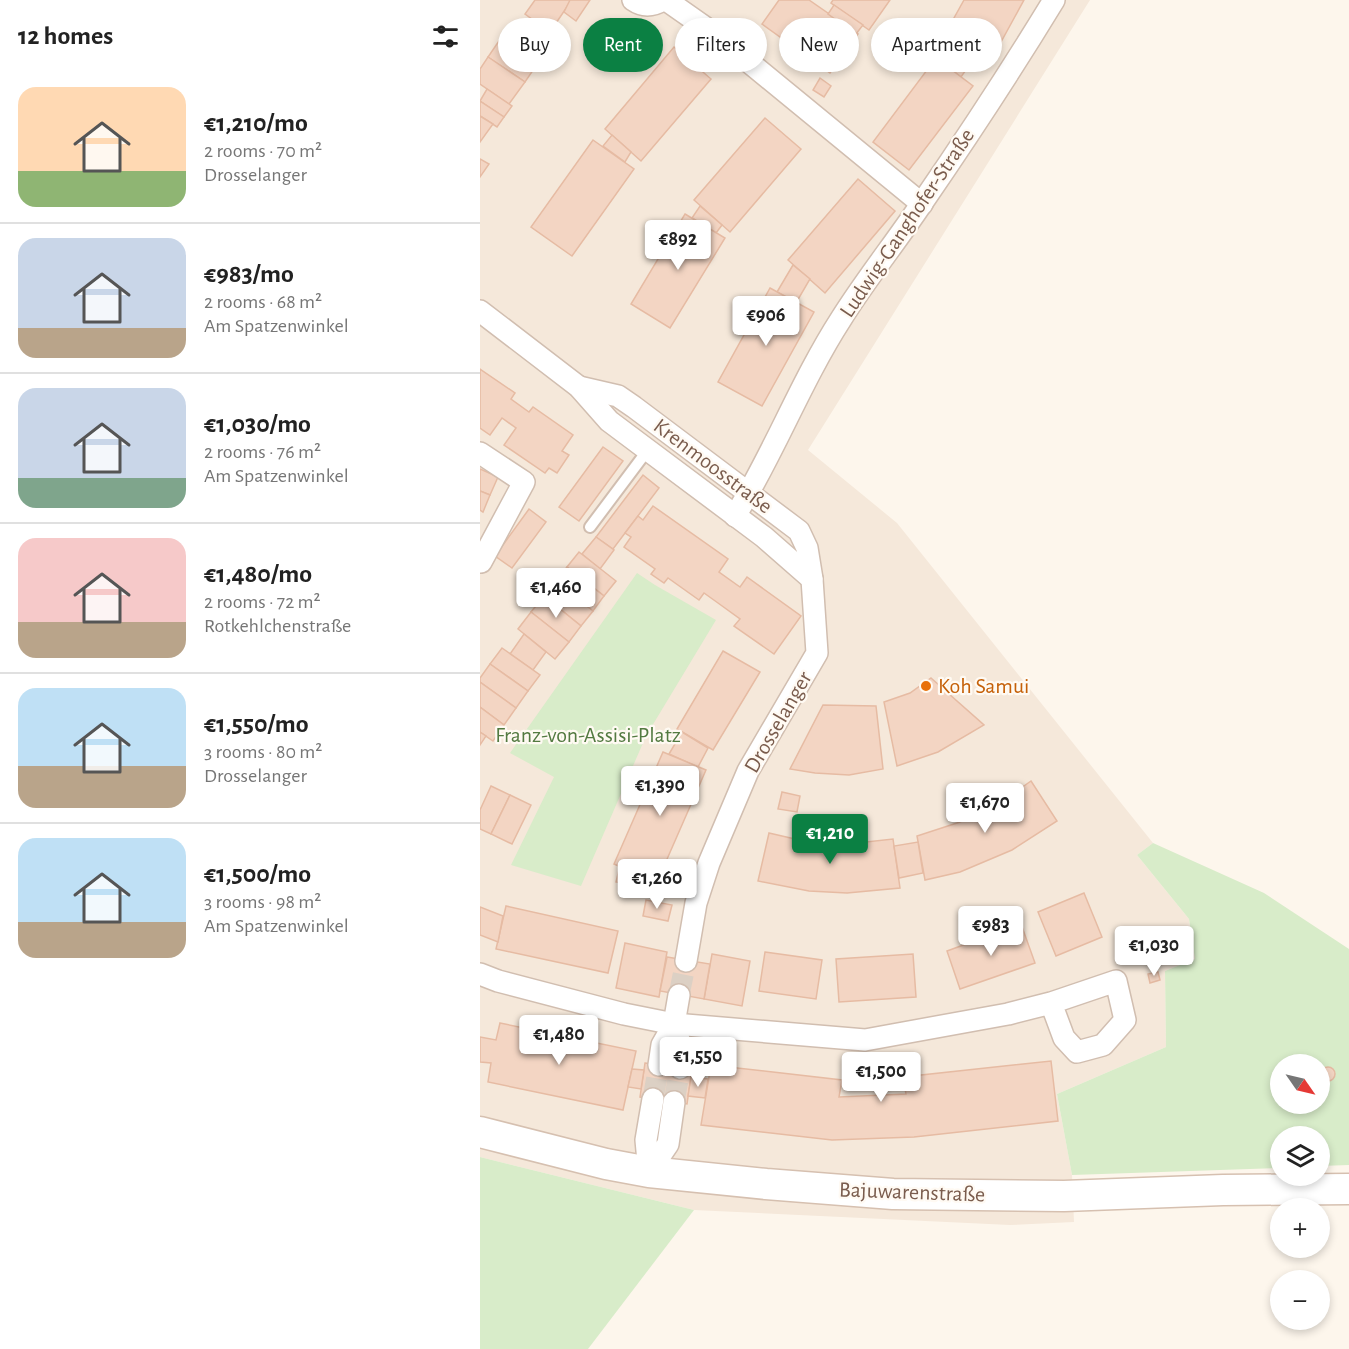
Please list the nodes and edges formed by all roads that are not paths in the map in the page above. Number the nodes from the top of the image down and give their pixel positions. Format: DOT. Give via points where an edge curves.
graph roads {
  1 [pos="633,0"];
  2 [pos="664,0"];
  3 [pos="1054,0"];
  4 [pos="922,204"];
  5 [pos="480,311"];
  6 [pos="579,387"];
  7 [pos="647,451"];
  8 [pos="480,453"];
  9 [pos="750,492"];
  10 [pos="735,516"];
  11 [pos="590,527"];
  12 [pos="481,562"];
  13 [pos="812,579"];
  14 [pos="818,653"];
  15 [pos="686,962"];
  16 [pos="480,974"];
  17 [pos="679,995"];
  18 [pos="1051,1003"];
  19 [pos="674,1024"];
  20 [pos="669,1067"];
  21 [pos="653,1099"];
  22 [pos="674,1102"];
  23 [pos="480,1132"];
  24 [pos="649,1172"];
  25 [pos="1349,1189"];
  1 -- 2 [label="street" via="651,5"];
  2 -- 4 [label="street" via="716,35"];
  3 -- 4 [label="street, Ludwig-Ganghofer-Straße"];
  4 -- 9 [label="street, Ludwig-Ganghofer-Straße" via="840,319"];
  5 -- 6 [label="street, Krenmoosstraße"];
  6 -- 7 [label="street, Krenmoosstraße" via="609,421"];
  6 -- 9 [label="street, Krenmoosstraße" via="618,396"];
  7 -- 10 [label="street, Krenmoosstraße"];
  7 -- 11 [label="lane"];
  8 -- 12 [label="street" via="524,482"];
  9 -- 10 [label="street, Ludwig-Ganghofer-Straße"];
  9 -- 13 [label="street, Krenmoosstraße" via="799,531 807,548"];
  10 -- 13 [label="street, Krenmoosstraße"];
  13 -- 14 [label="street, Krenmoosstraße"];
  14 -- 15 [label="street, Drosselanger" via="748,771 696,903"];
  16 -- 19 [label="street"];
  17 -- 19 [label="street"];
  18 -- 19 [label="street" via="865,1040"];
  19 -- 20 [label="street" via="682,1049"];
  21 -- 24 [label="street" via="646,1140"];
  22 -- 24 [label="street" via="668,1144"];
  23 -- 24 [label="main road, Bajuwarenstraße"];
  24 -- 25 [label="main road, Bajuwarenstraße" via="893,1194 1064,1196"];
}
